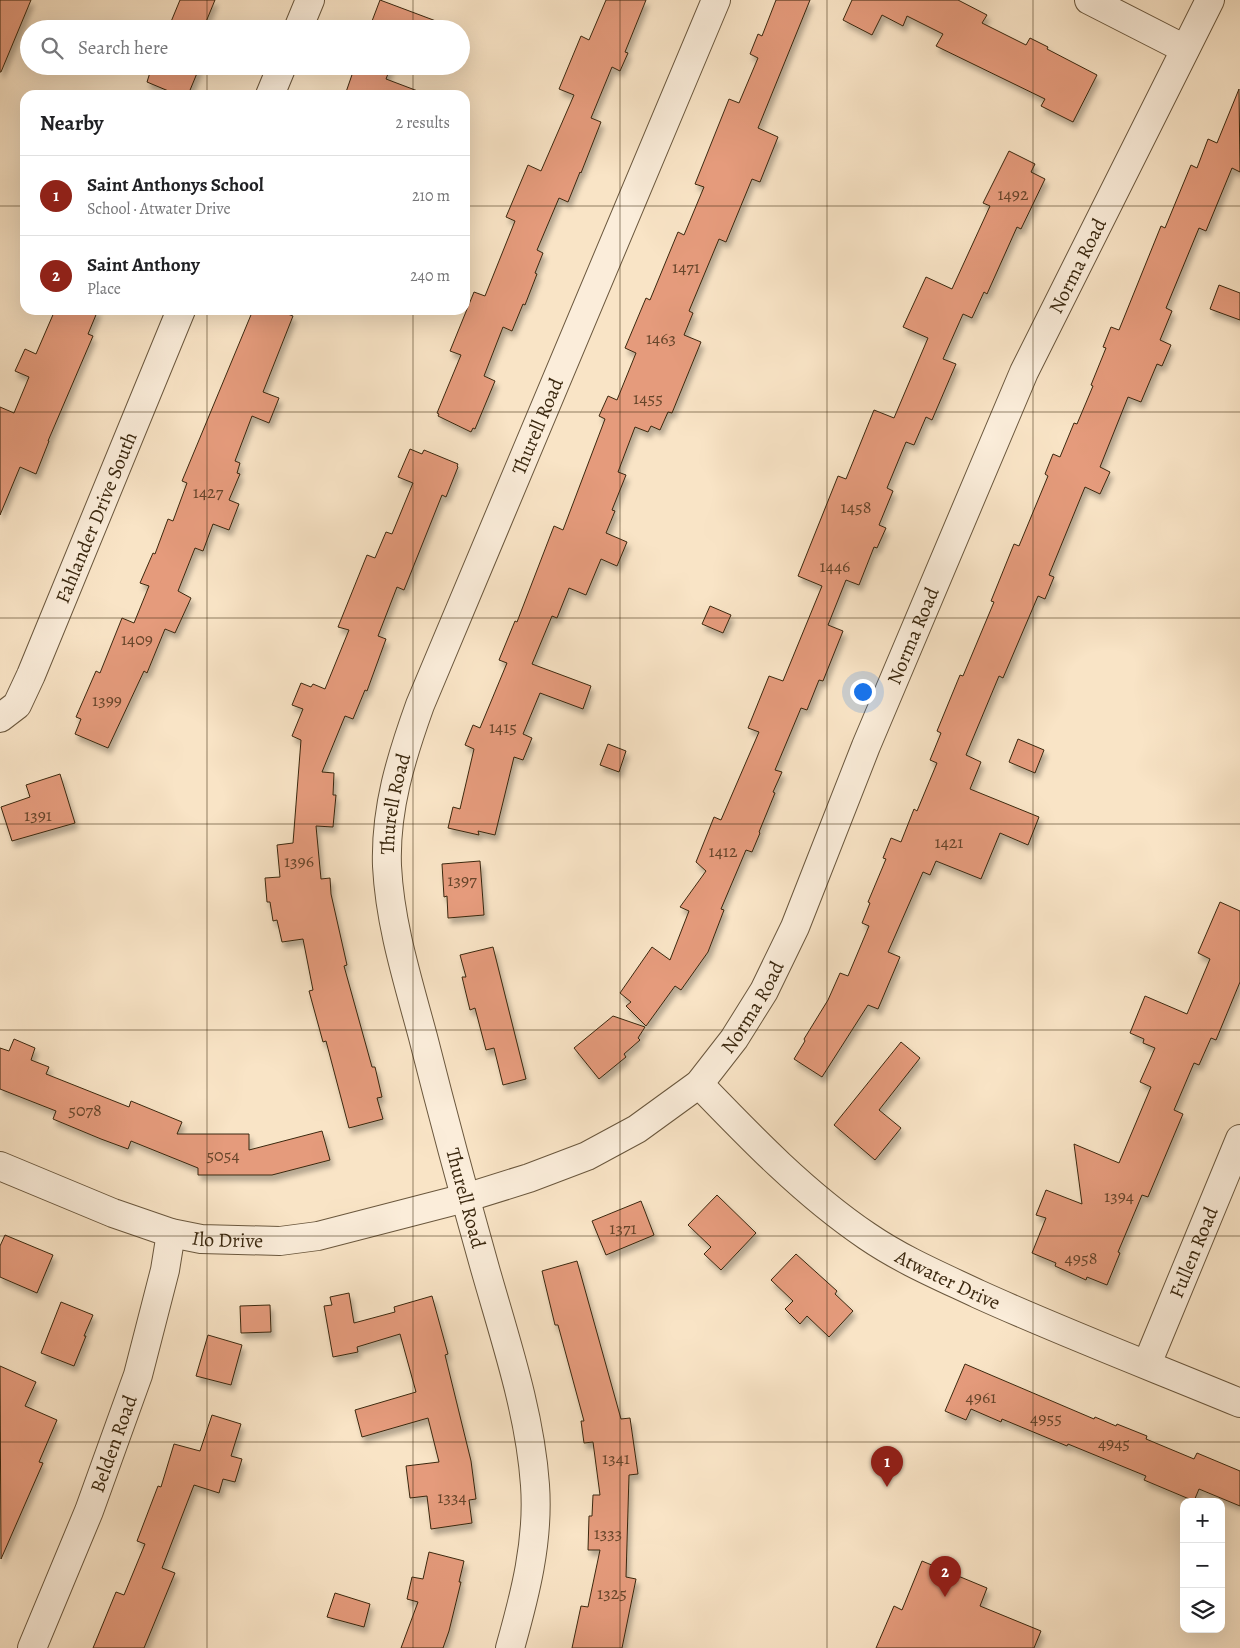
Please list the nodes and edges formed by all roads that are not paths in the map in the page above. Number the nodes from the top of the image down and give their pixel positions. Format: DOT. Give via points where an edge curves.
graph roads {
  1 [pos="310,0"];
  2 [pos="716,0"];
  3 [pos="1089,0"];
  4 [pos="1210,0"];
  5 [pos="302,20"];
  6 [pos="1184,49"];
  7 [pos="278,75"];
  8 [pos="272,90"];
  9 [pos="179,315"];
  10 [pos="0,718"];
  11 [pos="699,1084"];
  12 [pos="1240,1139"];
  13 [pos="0,1166"];
  14 [pos="465,1198"];
  15 [pos="171,1233"];
  16 [pos="1147,1364"];
  17 [pos="1240,1403"];
  18 [pos="32,1648"];
  19 [pos="510,1648"];
  1 -- 5 [label="street"];
  2 -- 14 [label="street, Thurell Road" via="420,705 400,762 389,816 387,866 394,931"];
  3 -- 6 [label="street"];
  4 -- 6 [label="street, Norma Road"];
  6 -- 11 [label="street, Norma Road" via="1024,372 866,746 795,927 764,991 734,1039"];
  7 -- 8 [label="street"];
  9 -- 10 [label="street, Fahlander Drive South" via="31,675 16,705"];
  11 -- 14 [label="street, Norma Road" via="636,1129 587,1156"];
  11 -- 16 [label="street, Atwater Drive" via="777,1163 868,1237 921,1267 1004,1306"];
  12 -- 16 [label="street, Fullen Road"];
  13 -- 15 [label="street, Ilo Drive"];
  14 -- 15 [label="street, Ilo Drive" via="318,1236 280,1242 200,1239"];
  14 -- 19 [label="street, Thurell Road" via="511,1360 528,1433 535,1487 534,1542 525,1594"];
  15 -- 18 [label="street, Belden Road" via="165,1270 138,1375 89,1512"];
  16 -- 17 [label="street, Atwater Drive"];
}
